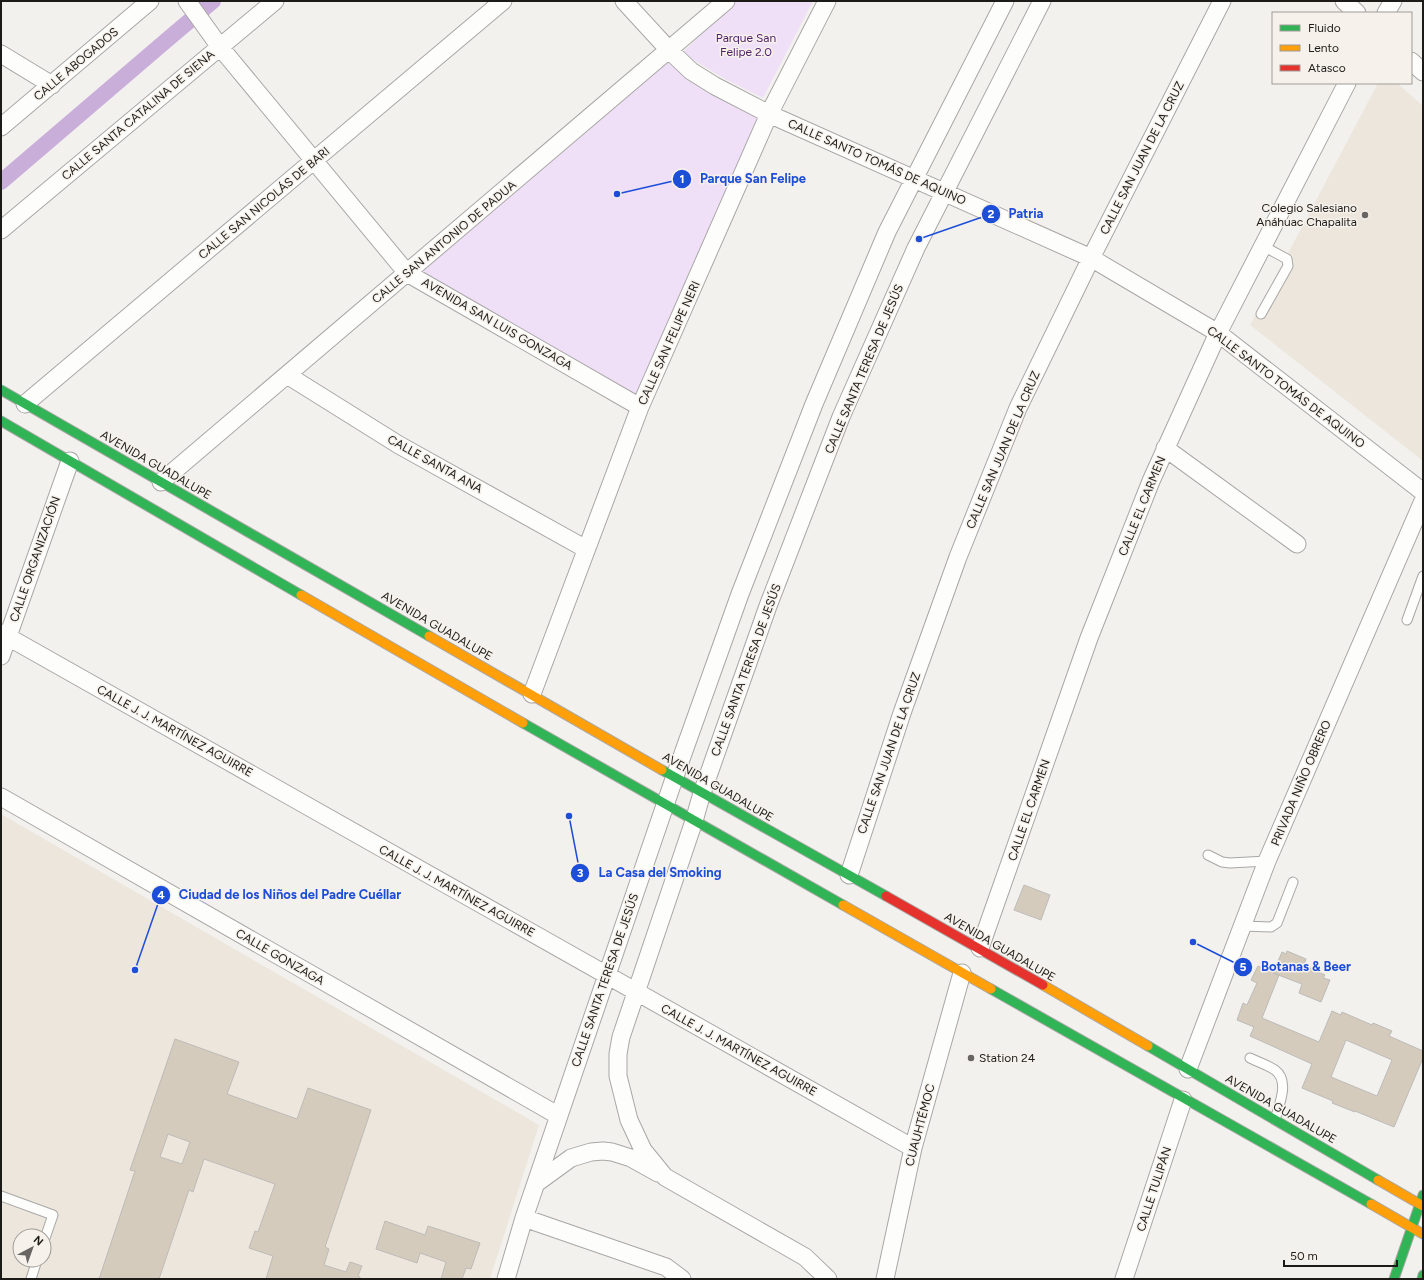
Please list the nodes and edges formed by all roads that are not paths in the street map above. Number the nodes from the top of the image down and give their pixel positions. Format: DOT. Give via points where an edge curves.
graph roads {
  1 [pos="150,1"];
  2 [pos="187,1"];
  3 [pos="275,1"];
  4 [pos="504,1"];
  5 [pos="624,1"];
  6 [pos="726,1"];
  7 [pos="827,1"];
  8 [pos="1005,1"];
  9 [pos="1042,1"];
  10 [pos="1222,1"];
  11 [pos="1344,1"];
  12 [pos="1393,1"];
  13 [pos="1356,12"];
  14 [pos="1387,12"];
  15 [pos="220,47"];
  16 [pos="668,50"];
  17 [pos="1,54"];
  18 [pos="1412,62"];
  19 [pos="1423,72"];
  20 [pos="1346,84"];
  21 [pos="52,85"];
  22 [pos="769,114"];
  23 [pos="1,127"];
  24 [pos="314,160"];
  25 [pos="914,178"];
  26 [pos="945,192"];
  27 [pos="1,230"];
  28 [pos="1263,246"];
  29 [pos="1091,258"];
  30 [pos="407,273"];
  31 [pos="1261,314"];
  32 [pos="1218,333"];
  33 [pos="287,375"];
  34 [pos="1,390"];
  35 [pos="25,404"];
  36 [pos="640,407"];
  37 [pos="1,421"];
  38 [pos="1166,448"];
  39 [pos="70,461"];
  40 [pos="160,482"];
  41 [pos="1423,492"];
  42 [pos="1423,501"];
  43 [pos="1297,544"];
  44 [pos="586,549"];
  45 [pos="1423,576"];
  46 [pos="1407,620"];
  47 [pos="4,635"];
  48 [pos="1,656"];
  49 [pos="532,694"];
  50 [pos="675,776"];
  51 [pos="702,793"];
  52 [pos="1,797"];
  53 [pos="665,805"];
  54 [pos="694,821"];
  55 [pos="1208,855"];
  56 [pos="1267,861"];
  57 [pos="849,875"];
  58 [pos="1293,882"];
  59 [pos="1242,926"];
  60 [pos="980,948"];
  61 [pos="962,973"];
  62 [pos="607,975"];
  63 [pos="636,992"];
  64 [pos="1250,1058"];
  65 [pos="1188,1069"];
  66 [pos="1183,1100"];
  67 [pos="559,1116"];
  68 [pos="1275,1120"];
  69 [pos="913,1148"];
  70 [pos="665,1177"];
  71 [pos="538,1182"];
  72 [pos="1423,1195"];
  73 [pos="1,1196"];
  74 [pos="1421,1205"];
  75 [pos="524,1218"];
  76 [pos="49,1228"];
  77 [pos="1412,1228"];
  78 [pos="1423,1234"];
  79 [pos="34,1268"];
  80 [pos="1423,1275"];
  81 [pos="31,1279"];
  82 [pos="506,1279"];
  83 [pos="682,1279"];
  84 [pos="828,1279"];
  85 [pos="885,1279"];
  86 [pos="1124,1279"];
  87 [pos="1394,1279"];
  88 [pos="1422,1279"];
  1 -- 21 [label="street, CALLE ABOGADOS"];
  2 -- 15 [label="street, AVENIDA SAN LUIS GONZAGA"];
  3 -- 15 [label="street, CALLE SANTA CATALINA DE SIENA"];
  4 -- 24 [label="street, CALLE SAN NICOLÁS DE BARI"];
  5 -- 16 [label="street, CALLE SANTO TOMÁS DE AQUINO"];
  6 -- 16 [label="street, CALLE SAN ANTONIO DE PADUA"];
  7 -- 22 [label="street, CALLE SAN FELIPE NERI"];
  8 -- 25 [label="street, CALLE SANTA TERESA DE JESÚS"];
  9 -- 26 [label="street, CALLE SANTA TERESA DE JESÚS"];
  10 -- 29 [label="street, CALLE SAN JUAN DE LA CRUZ"];
  11 -- 13 [label="street"];
  12 -- 14 [label="street"];
  15 -- 24 [label="street, AVENIDA SAN LUIS GONZAGA"];
  15 -- 27 [label="street, CALLE SANTA CATALINA DE SIENA"];
  16 -- 22 [label="street, CALLE SANTO TOMÁS DE AQUINO" via="691,71"];
  16 -- 30 [label="street, CALLE SAN ANTONIO DE PADUA"];
  17 -- 21 [label="street"];
  18 -- 19 [label="street"];
  20 -- 28 [label="street, CALLE EL CARMEN"];
  21 -- 23 [label="street, CALLE ABOGADOS"];
  22 -- 25 [label="street, CALLE SANTO TOMÁS DE AQUINO"];
  22 -- 36 [label="street, CALLE SAN FELIPE NERI"];
  24 -- 30 [label="street, AVENIDA SAN LUIS GONZAGA"];
  24 -- 35 [label="street, CALLE SAN NICOLÁS DE BARI"];
  25 -- 26 [label="street, CALLE SANTO TOMÁS DE AQUINO"];
  25 -- 50 [label="street, CALLE SANTA TERESA DE JESÚS" via="814,404 740,594"];
  26 -- 29 [label="street, CALLE SANTO TOMÁS DE AQUINO"];
  26 -- 51 [label="street, CALLE SANTA TERESA DE JESÚS" via="916,248 841,417 768,606"];
  28 -- 31 [label="lane" via="1287,259 1288,266"];
  28 -- 32 [label="street, CALLE EL CARMEN"];
  29 -- 32 [label="street, CALLE SANTO TOMÁS DE AQUINO"];
  29 -- 57 [label="street, CALLE SAN JUAN DE LA CRUZ" via="1018,408 958,557 902,714"];
  30 -- 33 [label="street, CALLE SAN ANTONIO DE PADUA"];
  30 -- 36 [label="street, AVENIDA SAN LUIS GONZAGA"];
  32 -- 38 [label="street, CALLE EL CARMEN"];
  32 -- 41 [label="street, CALLE SANTO TOMÁS DE AQUINO"];
  33 -- 40 [label="street, CALLE SAN ANTONIO DE PADUA"];
  33 -- 44 [label="street, CALLE SANTA ANA" via="399,445"];
  34 -- 35 [label="main road, AVENIDA GUADALUPE"];
  35 -- 40 [label="main road, AVENIDA GUADALUPE"];
  36 -- 44 [label="street, CALLE SAN FELIPE NERI"];
  37 -- 39 [label="main road"];
  38 -- 43 [label="street"];
  38 -- 60 [label="street, CALLE EL CARMEN" via="1089,638"];
  39 -- 47 [label="street, CALLE ORGANIZACIÓN"];
  39 -- 53 [label="main road"];
  40 -- 49 [label="main road, AVENIDA GUADALUPE"];
  42 -- 56 [label="street, PRIVADA NIÑO OBRERO"];
  44 -- 49 [label="street, CALLE SAN FELIPE NERI"];
  45 -- 46 [label="lane"];
  47 -- 48 [label="street, CALLE ORGANIZACIÓN"];
  47 -- 62 [label="street, CALLE J. J. MARTÍNEZ AGUIRRE"];
  49 -- 50 [label="main road, AVENIDA GUADALUPE"];
  50 -- 51 [label="main road, AVENIDA GUADALUPE"];
  50 -- 53 [label="street, CALLE SANTA TERESA DE JESÚS"];
  51 -- 54 [label="street, CALLE SANTA TERESA DE JESÚS"];
  51 -- 57 [label="main road, AVENIDA GUADALUPE"];
  52 -- 67 [label="street, CALLE GONZAGA"];
  53 -- 54 [label="main road"];
  53 -- 62 [label="street, CALLE SANTA TERESA DE JESÚS"];
  54 -- 61 [label="main road"];
  54 -- 63 [label="street, CALLE SANTA TERESA DE JESÚS"];
  55 -- 56 [label="lane" via="1230,864"];
  56 -- 59 [label="street, PRIVADA NIÑO OBRERO"];
  57 -- 60 [label="main road, AVENIDA GUADALUPE"];
  58 -- 59 [label="lane" via="1277,923 1271,927"];
  59 -- 65 [label="street, PRIVADA NIÑO OBRERO"];
  60 -- 65 [label="main road, AVENIDA GUADALUPE"];
  61 -- 66 [label="main road"];
  61 -- 69 [label="street, CUAUHTÉMOC"];
  62 -- 63 [label="street, CALLE J. J. MARTÍNEZ AGUIRRE"];
  62 -- 67 [label="street, CALLE SANTA TERESA DE JESÚS"];
  63 -- 69 [label="street, CALLE J. J. MARTÍNEZ AGUIRRE"];
  63 -- 70 [label="street, CALLE SANTA TERESA DE JESÚS" via="621,1037 618,1076 629,1120 643,1150"];
  64 -- 68 [label="lane" via="1275,1070 1281,1076 1283,1082"];
  65 -- 68 [label="main road, AVENIDA GUADALUPE"];
  66 -- 77 [label="main road"];
  66 -- 86 [label="street, CALLE TULIPÁN"];
  67 -- 71 [label="street, CALLE SANTA TERESA DE JESÚS"];
  68 -- 74 [label="main road, AVENIDA GUADALUPE"];
  69 -- 85 [label="street, CUAUHTÉMOC"];
  70 -- 71 [label="street" via="631,1158 603,1151 571,1158"];
  70 -- 84 [label="street, CALLE SANTA TERESA DE JESÚS" via="805,1257"];
  71 -- 75 [label="street, CALLE SANTA TERESA DE JESÚS"];
  72 -- 74 [label="main road"];
  73 -- 76 [label="lane" via="53,1215"];
  74 -- 77 [label="main road"];
  75 -- 82 [label="street, CALLE SANTA TERESA DE JESÚS"];
  75 -- 83 [label="street" via="666,1267"];
  77 -- 78 [label="main road"];
  77 -- 87 [label="main road"];
  79 -- 81 [label="lane"];
  80 -- 88 [label="main road"];
}
